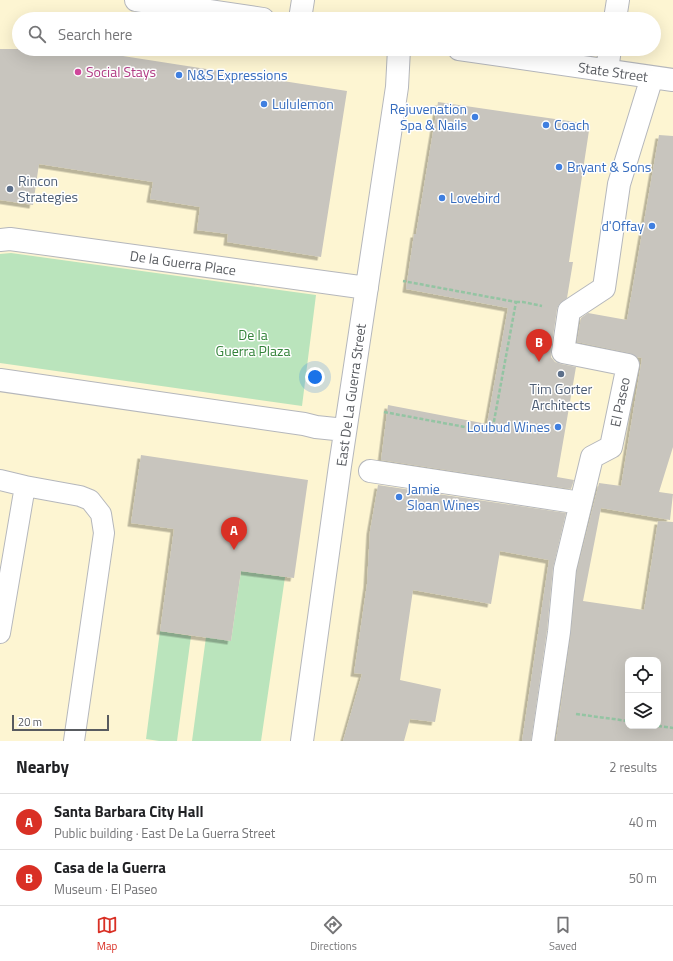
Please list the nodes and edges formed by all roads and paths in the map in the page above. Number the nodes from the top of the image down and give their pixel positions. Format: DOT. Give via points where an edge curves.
graph roads {
  1 [pos="136,0"];
  2 [pos="302,0"];
  3 [pos="618,0"];
  4 [pos="216,12"];
  5 [pos="301,12"];
  6 [pos="616,12"];
  7 [pos="399,56"];
  8 [pos="508,56"];
  9 [pos="609,56"];
  10 [pos="607,70"];
  11 [pos="662,79"];
  12 [pos="0,240"];
  13 [pos="403,281"];
  14 [pos="367,288"];
  15 [pos="516,302"];
  16 [pos="523,302"];
  17 [pos="0,380"];
  18 [pos="384,412"];
  19 [pos="345,430"];
  20 [pos="370,471"];
  21 [pos="0,480"];
  22 [pos="25,486"];
  23 [pos="581,503"];
  24 [pos="0,633"];
  25 [pos="547,711"];
  26 [pos="625,722"];
  27 [pos="661,726"];
  28 [pos="673,728"];
  29 [pos="74,741"];
  30 [pos="302,741"];
  31 [pos="543,741"];
  1 -- 4 [label="street"];
  2 -- 5 [label="street"];
  3 -- 6 [label="street"];
  7 -- 14 [label="street, East De La Guerra Street" via="397,87"];
  8 -- 10 [label="street, State Street"];
  9 -- 10 [label="street"];
  10 -- 11 [label="street, State Street"];
  11 -- 23 [label="street, El Paseo" via="619,184 604,288 569,311 563,352 628,365 611,447 592,458"];
  12 -- 14 [label="street, De la Guerra Place" via="10,239"];
  13 -- 15 [label="path"];
  14 -- 19 [label="street, East De La Guerra Street"];
  15 -- 16 [label="path"];
  15 -- 18 [label="path" via="492,432"];
  17 -- 19 [label="street"];
  19 -- 30 [label="street, East De La Guerra Street"];
  20 -- 23 [label="street"];
  21 -- 22 [label="lane"];
  22 -- 24 [label="lane"];
  22 -- 29 [label="lane" via="80,496 90,500 101,514 104,533"];
  23 -- 25 [label="street, El Paseo" via="565,569"];
  25 -- 26 [label="path"];
  25 -- 31 [label="street, El Paseo"];
  27 -- 28 [label="path"];
}
